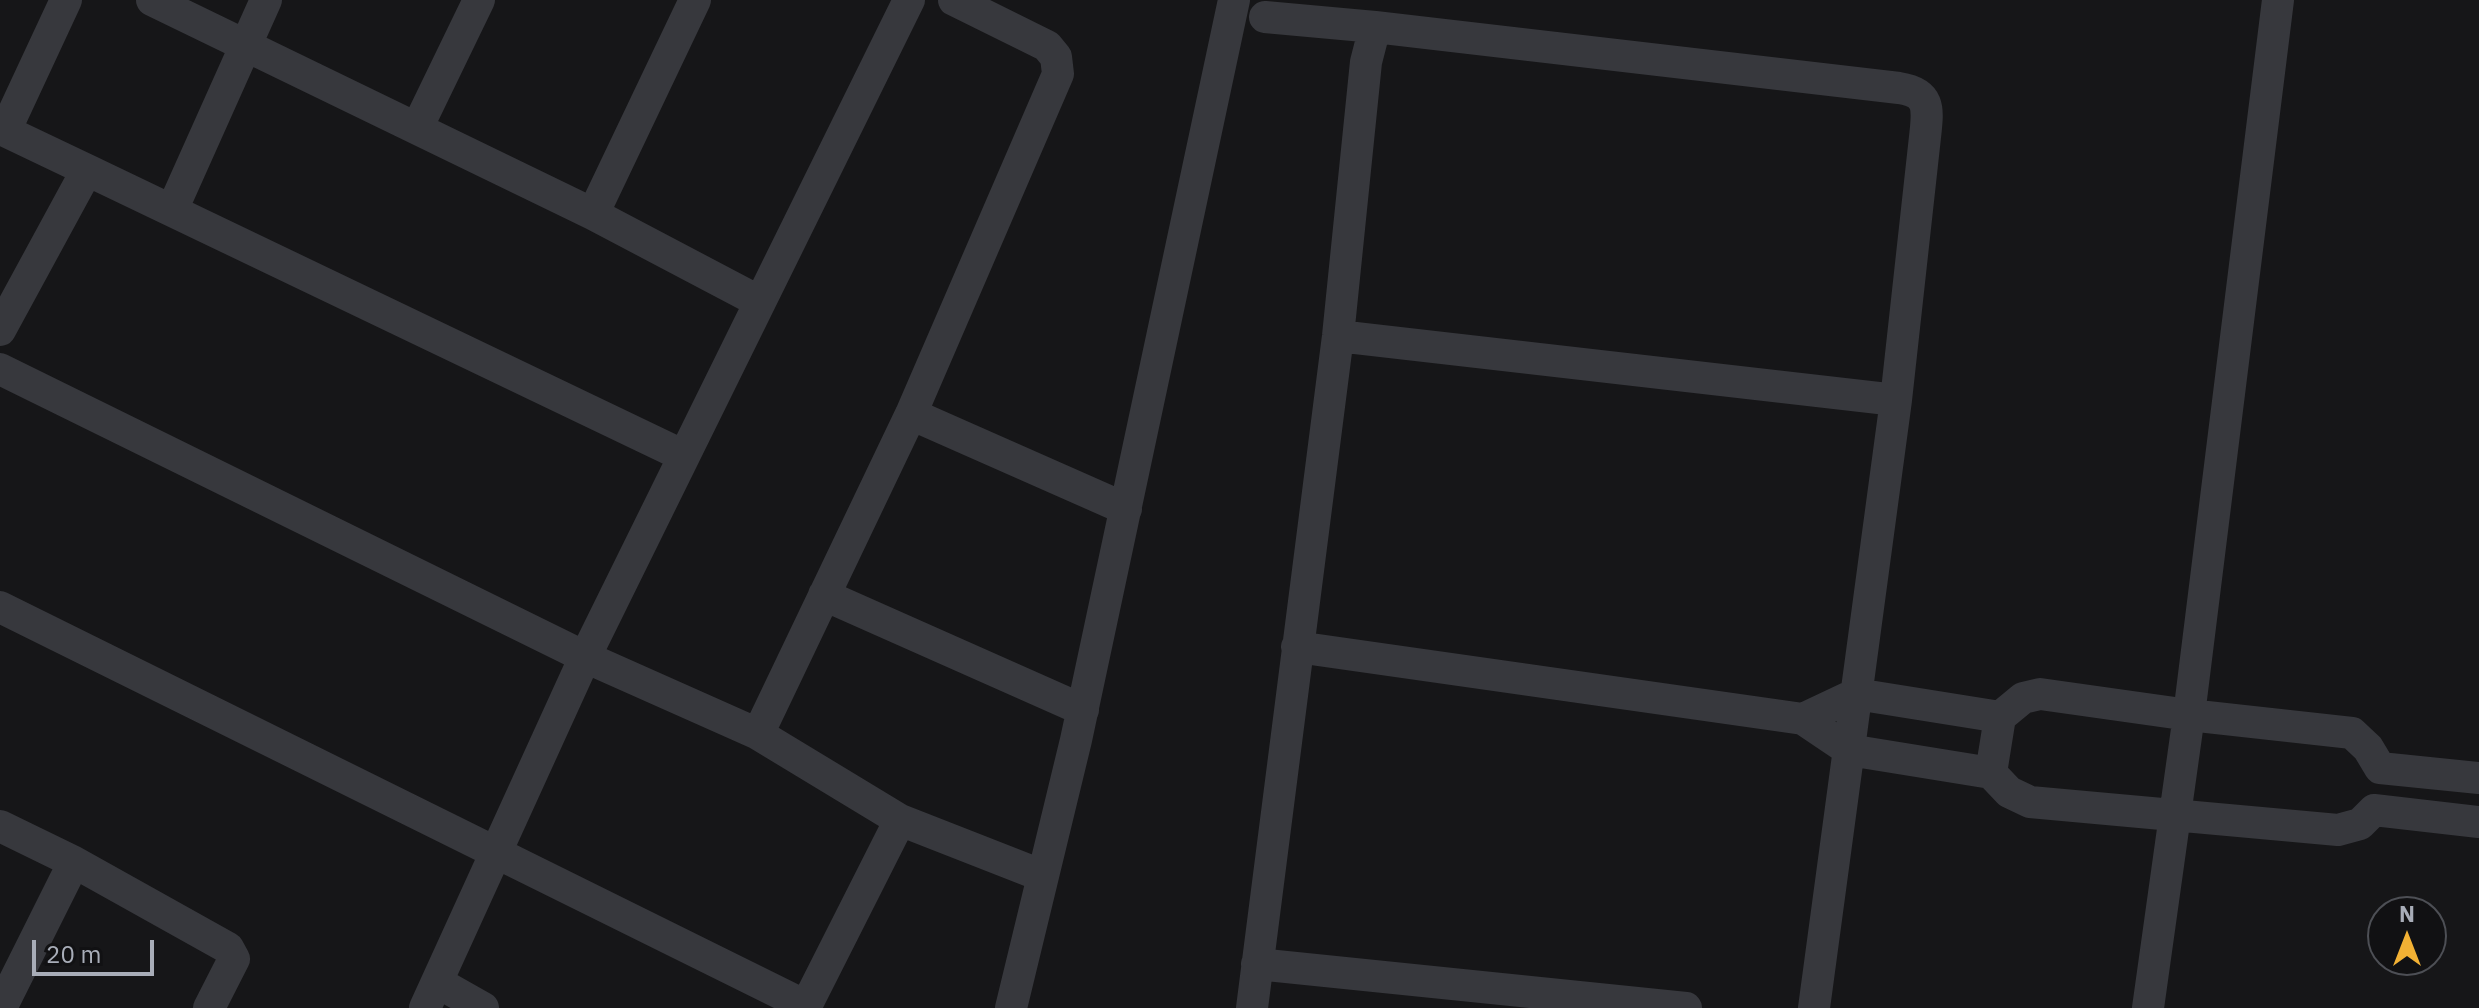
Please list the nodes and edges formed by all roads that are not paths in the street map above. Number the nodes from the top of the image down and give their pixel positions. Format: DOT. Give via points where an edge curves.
graph roads {
  1 [pos="66,0"];
  2 [pos="152,0"];
  3 [pos="266,0"];
  4 [pos="479,0"];
  5 [pos="695,0"];
  6 [pos="909,0"];
  7 [pos="954,0"];
  8 [pos="1234,0"];
  9 [pos="2278,0"];
  10 [pos="1265,17"];
  11 [pos="1375,27"];
  12 [pos="245,45"];
  13 [pos="417,128"];
  14 [pos="3,130"];
  15 [pos="87,170"];
  16 [pos="172,210"];
  17 [pos="593,214"];
  18 [pos="760,302"];
  19 [pos="0,330"];
  20 [pos="1338,336"];
  21 [pos="0,369"];
  22 [pos="1896,400"];
  23 [pos="911,414"];
  24 [pos="684,456"];
  25 [pos="1126,509"];
  26 [pos="824,595"];
  27 [pos="0,607"];
  28 [pos="1297,647"];
  29 [pos="585,657"];
  30 [pos="1856,694"];
  31 [pos="1083,710"];
  32 [pos="2189,715"];
  33 [pos="2000,717"];
  34 [pos="1803,719"];
  35 [pos="758,734"];
  36 [pos="1849,750"];
  37 [pos="2380,768"];
  38 [pos="1991,773"];
  39 [pos="2479,778"];
  40 [pos="2374,810"];
  41 [pos="2177,815"];
  42 [pos="900,820"];
  43 [pos="2479,822"];
  44 [pos="0,826"];
  45 [pos="498,852"];
  46 [pos="74,862"];
  47 [pos="1043,876"];
  48 [pos="1257,964"];
  49 [pos="431,995"];
  50 [pos="806,1007"];
  51 [pos="1,1008"];
  52 [pos="209,1008"];
  53 [pos="483,1008"];
  54 [pos="1011,1008"];
  55 [pos="1252,1008"];
  56 [pos="1686,1008"];
  57 [pos="1814,1008"];
  58 [pos="2148,1008"];
  1 -- 14 [label="street"];
  2 -- 12 [label="street"];
  3 -- 12 [label="street"];
  4 -- 13 [label="street"];
  5 -- 17 [label="street"];
  6 -- 18 [label="street"];
  7 -- 23 [label="street" via="1047,46 1056,57 1058,74"];
  8 -- 25 [label="street"];
  9 -- 32 [label="street"];
  10 -- 11 [label="street"];
  11 -- 20 [label="street" via="1366,62"];
  11 -- 22 [label="street" via="1919,93 1927,113"];
  12 -- 13 [label="street"];
  12 -- 16 [label="street"];
  13 -- 17 [label="street"];
  14 -- 15 [label="street"];
  15 -- 16 [label="street"];
  15 -- 19 [label="street"];
  16 -- 24 [label="street"];
  17 -- 18 [label="street"];
  18 -- 24 [label="street"];
  20 -- 22 [label="street"];
  20 -- 28 [label="street"];
  21 -- 29 [label="street"];
  22 -- 30 [label="street"];
  23 -- 25 [label="street"];
  23 -- 26 [label="street"];
  24 -- 29 [label="street"];
  25 -- 31 [label="street"];
  26 -- 31 [label="street"];
  26 -- 35 [label="street"];
  27 -- 45 [label="street"];
  28 -- 34 [label="street"];
  28 -- 48 [label="street"];
  29 -- 35 [label="street"];
  29 -- 45 [label="street"];
  30 -- 33 [label="street"];
  30 -- 34 [label="street"];
  30 -- 36 [label="street"];
  31 -- 47 [label="street"];
  32 -- 33 [label="street" via="2040,694 2023,698"];
  32 -- 37 [label="street" via="2352,733"];
  32 -- 41 [label="street"];
  33 -- 38 [label="street"];
  34 -- 36 [label="street"];
  35 -- 42 [label="street"];
  36 -- 38 [label="street"];
  36 -- 57 [label="street"];
  37 -- 39 [label="street"];
  37 -- 40 [label="street"];
  38 -- 41 [label="street" via="2009,792 2030,802"];
  40 -- 41 [label="street" via="2360,824 2338,830"];
  40 -- 43 [label="street"];
  41 -- 58 [label="street"];
  42 -- 47 [label="street"];
  42 -- 50 [label="street"];
  44 -- 46 [label="street"];
  45 -- 49 [label="street"];
  45 -- 50 [label="street"];
  46 -- 51 [label="street"];
  46 -- 52 [label="street" via="228,948 234,959"];
  47 -- 54 [label="street"];
  48 -- 55 [label="street"];
  48 -- 56 [label="street"];
  49 -- 53 [label="street"];
}
